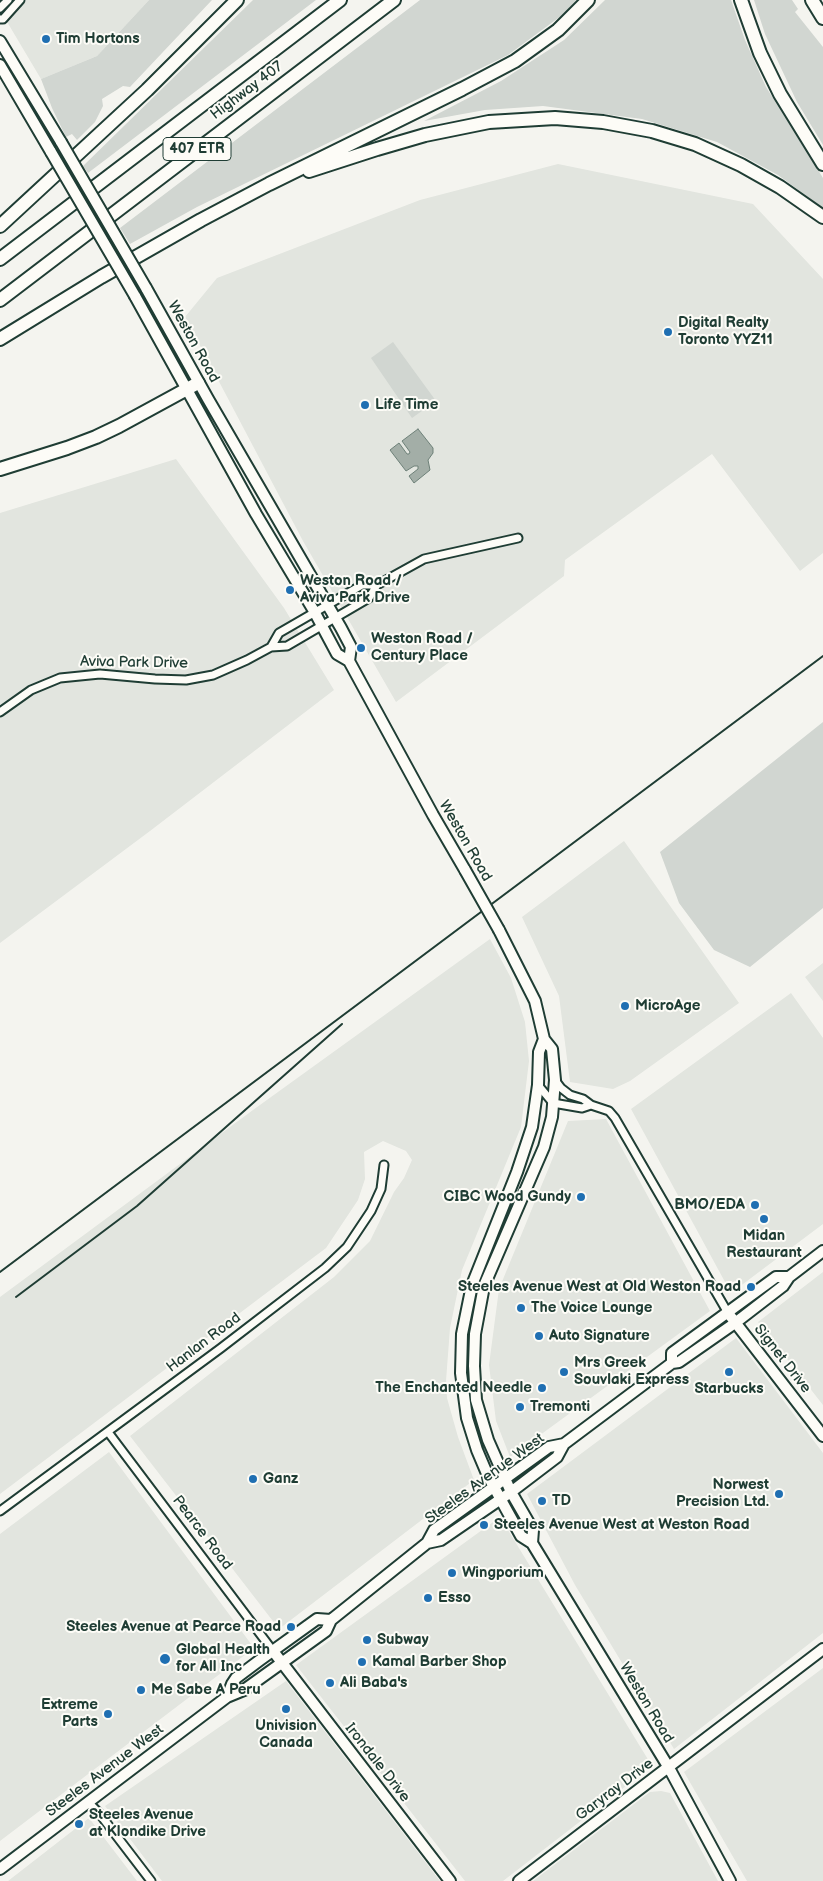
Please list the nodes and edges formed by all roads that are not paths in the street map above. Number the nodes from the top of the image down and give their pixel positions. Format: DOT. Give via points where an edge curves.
graph roads {
  1 [pos="8,0"];
  2 [pos="20,0"];
  3 [pos="233,0"];
  4 [pos="238,0"];
  5 [pos="340,0"];
  6 [pos="394,0"];
  7 [pos="588,0"];
  8 [pos="741,0"];
  9 [pos="812,0"];
  10 [pos="0,8"];
  11 [pos="823,18"];
  12 [pos="0,19"];
  13 [pos="207,30"];
  14 [pos="0,41"];
  15 [pos="0,65"];
  16 [pos="823,164"];
  17 [pos="238,201"];
  18 [pos="823,217"];
  19 [pos="0,226"];
  20 [pos="0,259"];
  21 [pos="0,300"];
  22 [pos="0,339"];
  23 [pos="198,383"];
  24 [pos="187,389"];
  25 [pos="0,469"];
  26 [pos="518,538"];
  27 [pos="377,585"];
  28 [pos="328,604"];
  29 [pos="314,611"];
  30 [pos="335,618"];
  31 [pos="322,625"];
  32 [pos="271,647"];
  33 [pos="349,661"];
  34 [pos="0,712"];
  35 [pos="544,1039"];
  36 [pos="555,1080"];
  37 [pos="538,1086"];
  38 [pos="553,1103"];
  39 [pos="592,1105"];
  40 [pos="384,1165"];
  41 [pos="823,1251"];
  42 [pos="789,1277"];
  43 [pos="728,1313"];
  44 [pos="735,1323"];
  45 [pos="672,1363"];
  46 [pos="108,1432"];
  47 [pos="823,1436"];
  48 [pos="564,1444"];
  49 [pos="506,1480"];
  50 [pos="494,1488"];
  51 [pos="511,1492"];
  52 [pos="500,1499"];
  53 [pos="0,1511"];
  54 [pos="427,1543"];
  55 [pos="532,1543"];
  56 [pos="331,1620"];
  57 [pos="823,1649"];
  58 [pos="273,1651"];
  59 [pos="282,1662"];
  60 [pos="226,1697"];
  61 [pos="669,1768"];
  62 [pos="89,1803"];
  63 [pos="0,1869"];
  64 [pos="151,1881"];
  65 [pos="450,1881"];
  66 [pos="519,1881"];
  67 [pos="730,1881"];
  1 -- 10 [label="street"];
  2 -- 12 [label="street"];
  3 -- 13 [label="highway"];
  4 -- 13 [label="highway"];
  5 -- 20 [label="highway, Highway 407 / 407 ETR"];
  6 -- 21 [label="highway, Highway 407 / 407 ETR"];
  7 -- 17 [label="highway" via="558,30 515,60"];
  8 -- 16 [label="highway" via="760,53 780,94"];
  9 -- 11 [label="highway"];
  13 -- 19 [label="highway"];
  14 -- 23 [label="main road, Weston Road, bridge" via="146,288"];
  15 -- 24 [label="main road, Weston Road, bridge"];
  17 -- 18 [label="highway" via="326,165 425,136 489,122 555,118 611,123 696,144 772,182"];
  17 -- 22 [label="highway" via="135,256"];
  23 -- 24 [label="highway"];
  23 -- 28 [label="main road, Weston Road"];
  24 -- 25 [label="highway" via="96,437"];
  24 -- 29 [label="main road, Weston Road"];
  26 -- 27 [label="street" via="424,559"];
  27 -- 28 [label="street, Aviva Park Drive" via="362,585"];
  27 -- 30 [label="street, Aviva Park Drive" via="369,598"];
  28 -- 29 [label="street, Aviva Park Drive"];
  28 -- 30 [label="main road, Weston Road"];
  29 -- 31 [label="main road, Weston Road"];
  29 -- 32 [label="street, Aviva Park Drive" via="279,633"];
  30 -- 31 [label="street, Aviva Park Drive"];
  30 -- 33 [label="main road, Weston Road" via="351,647"];
  31 -- 32 [label="street, Aviva Park Drive" via="287,646"];
  31 -- 33 [label="main road, Weston Road" via="337,654"];
  32 -- 34 [label="street, Aviva Park Drive" via="213,675 186,680 100,674 60,678 31,690"];
  33 -- 35 [label="main road, Weston Road, bridge" via="499,930 535,1001"];
  35 -- 36 [label="main road, Weston Road" via="552,1049"];
  35 -- 37 [label="main road, Weston Road" via="539,1052"];
  36 -- 38 [label="main road, Weston Road"];
  36 -- 39 [label="street" via="570,1095 584,1098"];
  37 -- 38 [label="street"];
  37 -- 50 [label="main road, Weston Road" via="532,1127 472,1285 462,1334 461,1373 468,1418 477,1450"];
  38 -- 39 [label="street" via="582,1108"];
  38 -- 49 [label="main road, Weston Road" via="544,1147 484,1286 475,1334 476,1400 488,1440"];
  39 -- 43 [label="street" via="609,1111 615,1118"];
  40 -- 46 [label="street, Hanlan Road" via="378,1200 347,1247 325,1268"];
  41 -- 42 [label="main road, Steeles Avenue West"];
  42 -- 43 [label="main road, Steeles Avenue West" via="776,1277"];
  42 -- 44 [label="main road, Steeles Avenue West" via="784,1286"];
  43 -- 44 [label="main road, Signet Drive"];
  43 -- 45 [label="main road, Steeles Avenue West" via="672,1353"];
  44 -- 45 [label="main road, Steeles Avenue West" via="679,1362"];
  44 -- 47 [label="main road, Signet Drive"];
  45 -- 48 [label="main road, Steeles Avenue West"];
  46 -- 53 [label="street, Hanlan Road"];
  46 -- 58 [label="street, Pearce Road"];
  48 -- 49 [label="main road, Steeles Avenue West" via="549,1447"];
  48 -- 51 [label="main road, Steeles Avenue West" via="557,1457"];
  49 -- 50 [label="main road, Steeles Avenue West"];
  49 -- 51 [label="main road, Weston Road"];
  50 -- 52 [label="main road, Weston Road"];
  50 -- 54 [label="main road, Steeles Avenue West" via="434,1530"];
  51 -- 52 [label="main road, Steeles Avenue West"];
  51 -- 55 [label="main road, Weston Road" via="533,1530"];
  52 -- 54 [label="main road, Steeles Avenue West" via="441,1540"];
  52 -- 55 [label="main road, Weston Road" via="521,1536"];
  54 -- 56 [label="main road, Steeles Avenue West"];
  55 -- 61 [label="main road, Weston Road"];
  56 -- 58 [label="main road, Steeles Avenue West" via="317,1619"];
  56 -- 59 [label="main road, Steeles Avenue West" via="326,1631"];
  57 -- 61 [label="main road, Garyray Drive"];
  58 -- 59 [label="main road, Irondale Drive"];
  58 -- 60 [label="main road, Steeles Avenue West" via="236,1678"];
  59 -- 60 [label="main road, Steeles Avenue West" via="244,1690"];
  59 -- 65 [label="main road, Irondale Drive"];
  60 -- 62 [label="main road, Steeles Avenue West"];
  61 -- 66 [label="main road, Garyray Drive"];
  61 -- 67 [label="main road, Weston Road"];
  62 -- 63 [label="main road, Steeles Avenue West"];
  62 -- 64 [label="street"];
}
